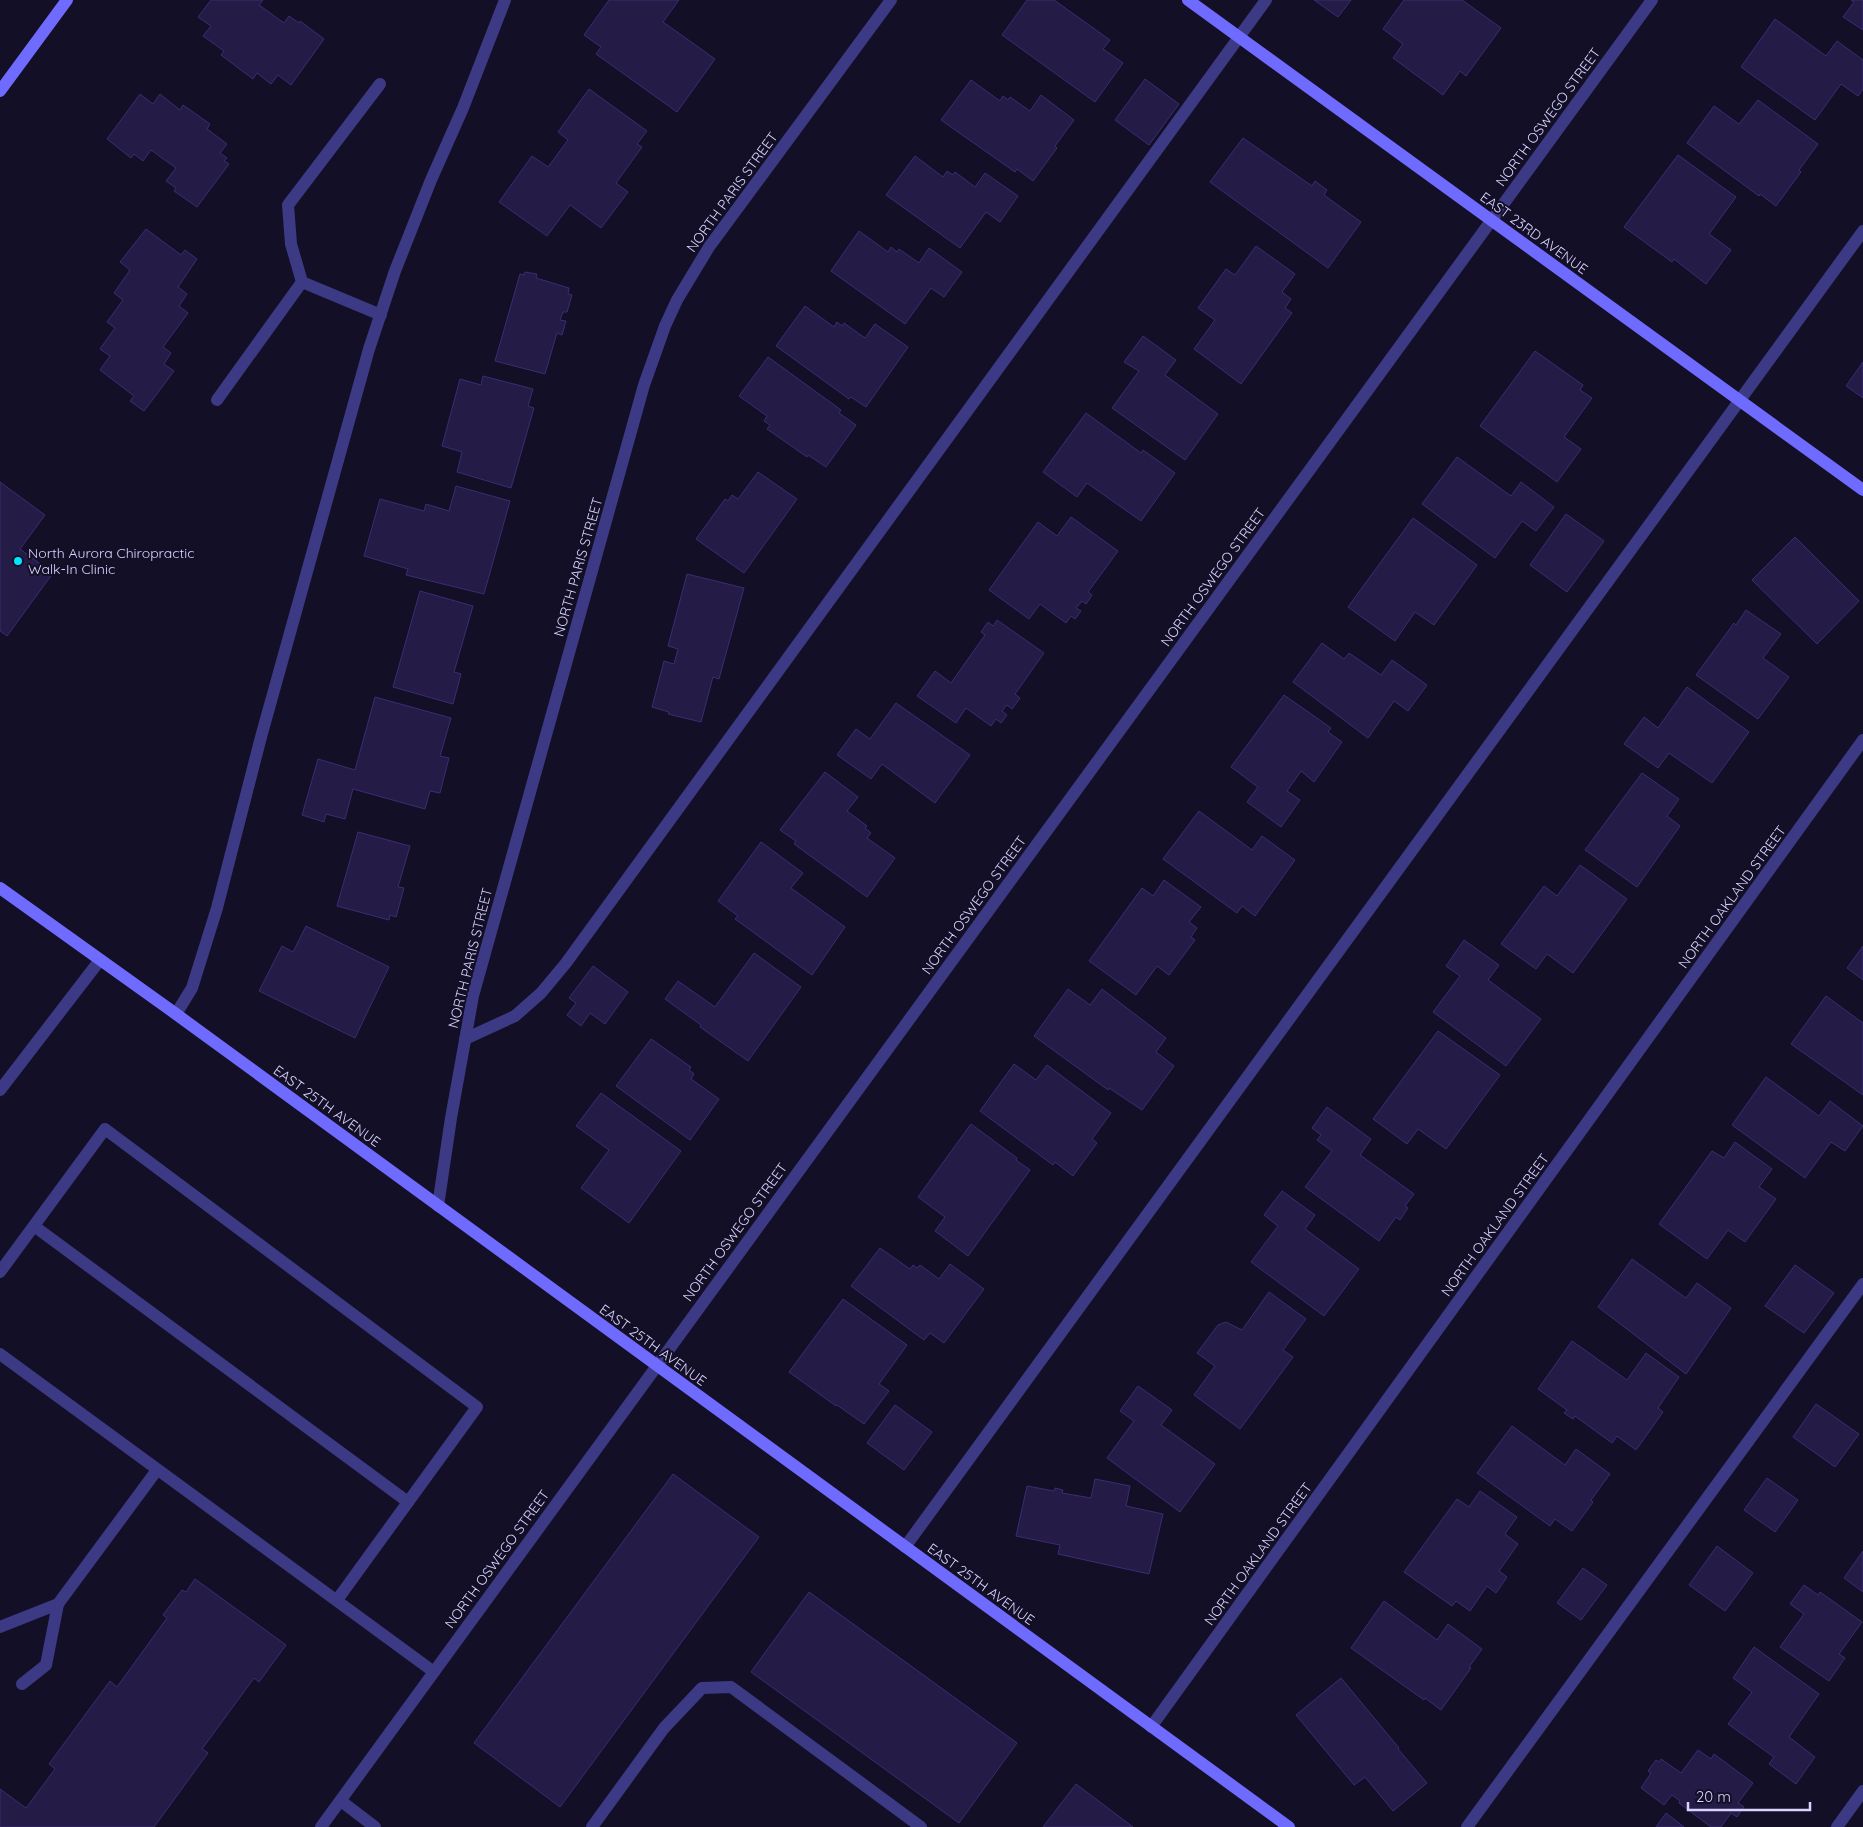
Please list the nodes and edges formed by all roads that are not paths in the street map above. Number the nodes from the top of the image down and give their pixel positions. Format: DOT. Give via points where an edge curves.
graph roads {
  1 [pos="67,0"];
  2 [pos="505,0"];
  3 [pos="891,0"];
  4 [pos="1188,0"];
  5 [pos="1266,0"];
  6 [pos="1652,0"];
  7 [pos="1239,37"];
  8 [pos="380,84"];
  9 [pos="0,91"];
  10 [pos="1491,220"];
  11 [pos="1863,231"];
  12 [pos="302,282"];
  13 [pos="380,315"];
  14 [pos="217,400"];
  15 [pos="1740,401"];
  16 [pos="1863,490"];
  17 [pos="1863,740"];
  18 [pos="0,888"];
  19 [pos="100,960"];
  20 [pos="176,1014"];
  21 [pos="466,1039"];
  22 [pos="0,1090"];
  23 [pos="438,1206"];
  24 [pos="34,1226"];
  25 [pos="0,1272"];
  26 [pos="1863,1284"];
  27 [pos="0,1354"];
  28 [pos="656,1366"];
  29 [pos="157,1470"];
  30 [pos="408,1502"];
  31 [pos="905,1547"];
  32 [pos="337,1600"];
  33 [pos="58,1604"];
  34 [pos="0,1627"];
  35 [pos="434,1672"];
  36 [pos="22,1684"];
  37 [pos="1151,1727"];
  38 [pos="1863,1791"];
  39 [pos="341,1801"];
  40 [pos="321,1827"];
  41 [pos="375,1827"];
  42 [pos="592,1827"];
  43 [pos="921,1827"];
  44 [pos="1289,1827"];
  45 [pos="1467,1827"];
  46 [pos="1837,1827"];
  1 -- 9 [label="street"];
  2 -- 13 [label="street"];
  3 -- 21 [label="street, NORTH PARIS STREET" via="709,247 665,326 644,385 476,987"];
  4 -- 7 [label="street, EAST 23RD AVENUE"];
  5 -- 7 [label="street"];
  6 -- 10 [label="street, NORTH OSWEGO STREET"];
  7 -- 10 [label="street, EAST 23RD AVENUE"];
  7 -- 21 [label="street" via="566,963 515,1016"];
  8 -- 12 [label="street" via="288,206 291,244"];
  10 -- 15 [label="street, EAST 23RD AVENUE"];
  10 -- 28 [label="street, NORTH OSWEGO STREET"];
  11 -- 15 [label="street"];
  12 -- 13 [label="street"];
  12 -- 14 [label="street"];
  13 -- 20 [label="street" via="204,950 192,988"];
  15 -- 16 [label="street, EAST 23RD AVENUE"];
  15 -- 31 [label="street"];
  17 -- 37 [label="street, NORTH OAKLAND STREET"];
  18 -- 19 [label="street, EAST 25TH AVENUE"];
  19 -- 20 [label="street, EAST 25TH AVENUE"];
  19 -- 22 [label="street"];
  20 -- 23 [label="street, EAST 25TH AVENUE"];
  21 -- 23 [label="street, NORTH PARIS STREET"];
  23 -- 28 [label="street, EAST 25TH AVENUE"];
  24 -- 25 [label="street"];
  24 -- 30 [label="street"];
  24 -- 30 [label="street" via="105,1128 477,1407"];
  26 -- 45 [label="street"];
  27 -- 29 [label="street"];
  28 -- 31 [label="street, EAST 25TH AVENUE"];
  28 -- 35 [label="street, NORTH OSWEGO STREET"];
  29 -- 32 [label="street"];
  29 -- 33 [label="street"];
  30 -- 32 [label="street"];
  31 -- 37 [label="street, EAST 25TH AVENUE"];
  32 -- 35 [label="street"];
  33 -- 34 [label="street"];
  33 -- 36 [label="street" via="46,1664"];
  35 -- 39 [label="street, NORTH OSWEGO STREET"];
  37 -- 44 [label="street, EAST 25TH AVENUE"];
  38 -- 46 [label="street"];
  39 -- 40 [label="street, NORTH OSWEGO STREET"];
  39 -- 41 [label="street"];
  42 -- 43 [label="street" via="664,1728 702,1688 731,1687"];
}
